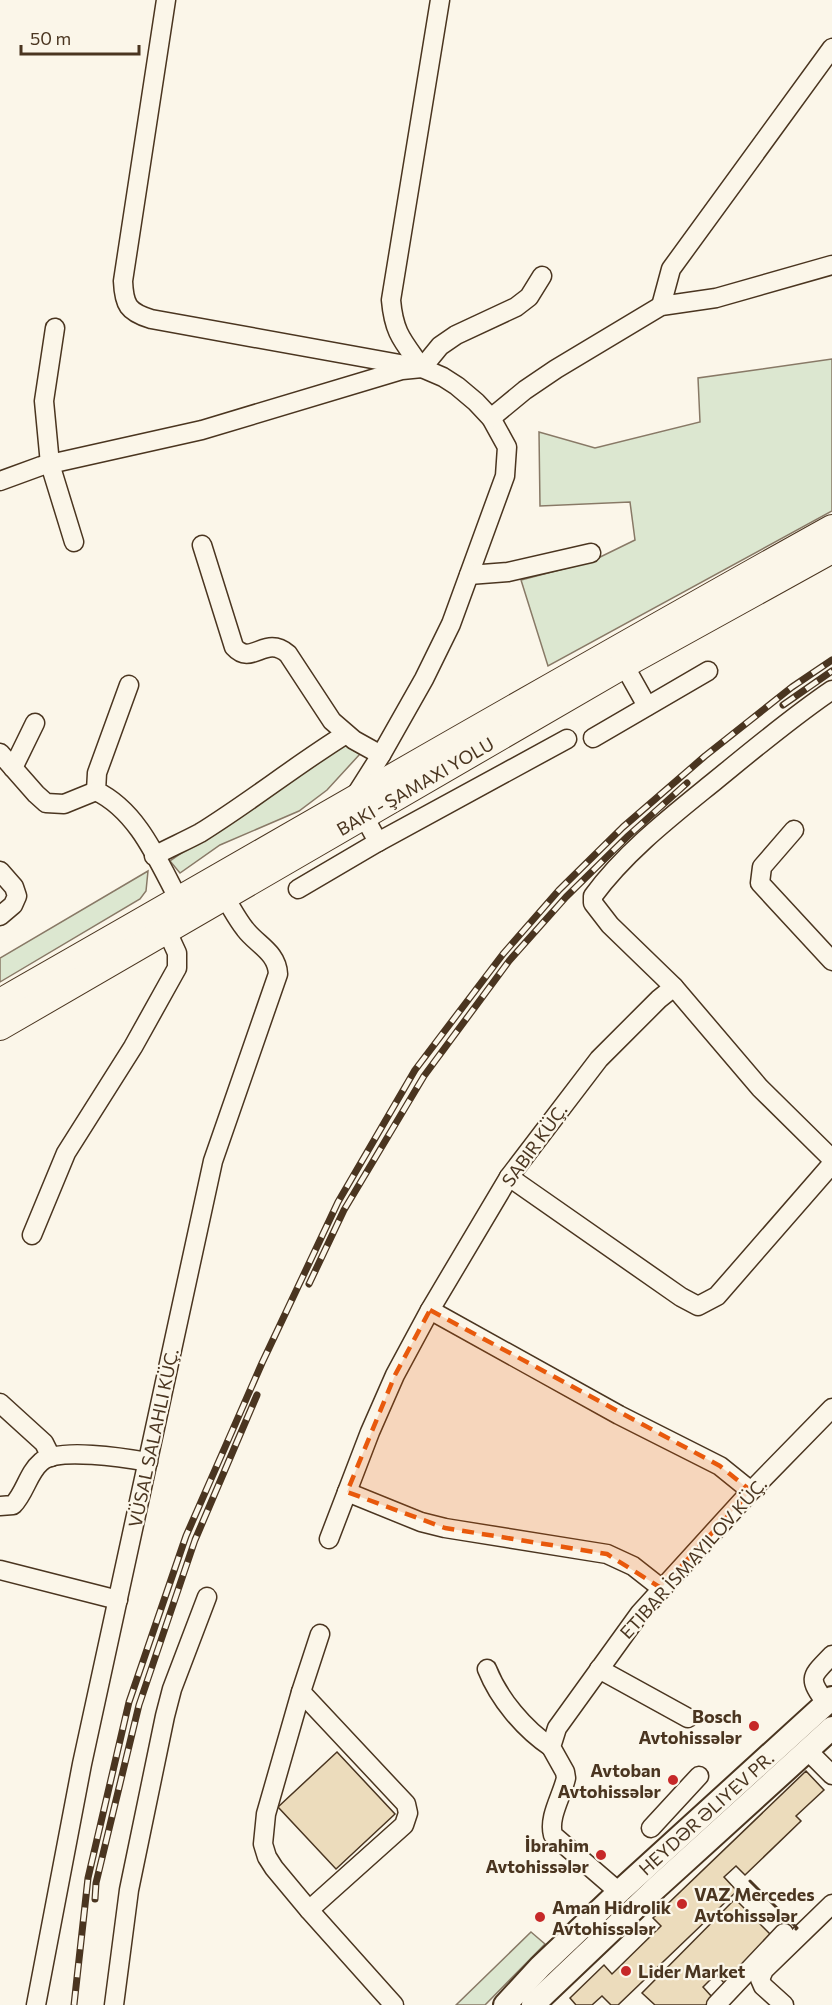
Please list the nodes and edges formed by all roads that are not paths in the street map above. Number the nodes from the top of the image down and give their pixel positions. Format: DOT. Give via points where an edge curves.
graph roads {
  1 [pos="166,0"];
  2 [pos="440,0"];
  3 [pos="832,48"];
  4 [pos="832,265"];
  5 [pos="542,276"];
  6 [pos="661,306"];
  7 [pos="55,328"];
  8 [pos="422,368"];
  9 [pos="491,418"];
  10 [pos="50,464"];
  11 [pos="0,481"];
  12 [pos="832,528"];
  13 [pos="74,542"];
  14 [pos="202,545"];
  15 [pos="832,550"];
  16 [pos="591,553"];
  17 [pos="469,575"];
  18 [pos="624,665"];
  19 [pos="708,671"];
  20 [pos="129,685"];
  21 [pos="832,690"];
  22 [pos="647,706"];
  23 [pos="35,723"];
  24 [pos="346,734"];
  25 [pos="593,738"];
  26 [pos="567,739"];
  27 [pos="0,753"];
  28 [pos="381,755"];
  29 [pos="13,768"];
  30 [pos="96,791"];
  31 [pos="359,808"];
  32 [pos="794,830"];
  33 [pos="378,842"];
  34 [pos="154,856"];
  35 [pos="0,871"];
  36 [pos="297,889"];
  37 [pos="224,897"];
  38 [pos="179,900"];
  39 [pos="0,916"];
  40 [pos="166,929"];
  41 [pos="832,961"];
  42 [pos="674,987"];
  43 [pos="0,1002"];
  44 [pos="0,1027"];
  45 [pos="832,1159"];
  46 [pos="832,1164"];
  47 [pos="509,1177"];
  48 [pos="32,1235"];
  49 [pos="430,1310"];
  50 [pos="0,1403"];
  51 [pos="832,1408"];
  52 [pos="51,1457"];
  53 [pos="148,1462"];
  54 [pos="751,1491"];
  55 [pos="346,1492"];
  56 [pos="0,1506"];
  57 [pos="329,1539"];
  58 [pos="0,1570"];
  59 [pos="661,1588"];
  60 [pos="207,1597"];
  61 [pos="118,1600"];
  62 [pos="320,1634"];
  63 [pos="832,1655"];
  64 [pos="487,1669"];
  65 [pos="599,1669"];
  66 [pos="301,1692"];
  67 [pos="829,1701"];
  68 [pos="688,1719"];
  69 [pos="832,1728"];
  70 [pos="551,1747"];
  71 [pos="807,1750"];
  72 [pos="831,1771"];
  73 [pos="699,1776"];
  74 [pos="666,1811"];
  75 [pos="651,1828"];
  76 [pos="685,1832"];
  77 [pos="620,1892"];
  78 [pos="832,1904"];
  79 [pos="309,1910"];
  80 [pos="784,1933"];
  81 [pos="36,2005"];
  82 [pos="114,2005"];
  83 [pos="394,2005"];
  84 [pos="505,2005"];
  85 [pos="533,2005"];
  86 [pos="716,2005"];
  87 [pos="783,2005"];
  1 -- 8 [label="street" via="123,280 127,306 151,319"];
  2 -- 8 [label="street" via="392,300 398,335"];
  3 -- 6 [label="street" via="670,269"];
  4 -- 6 [label="street" via="716,298"];
  5 -- 8 [label="street" via="529,297 516,307 456,335 440,346"];
  6 -- 9 [label="street" via="548,374"];
  7 -- 10 [label="street" via="44,401"];
  8 -- 9 [label="street" via="457,386"];
  8 -- 10 [label="street" via="402,370 202,430"];
  9 -- 17 [label="street" via="507,447 505,476"];
  10 -- 11 [label="street"];
  10 -- 13 [label="street"];
  12 -- 31 [label="highway" via="615,649"];
  14 -- 24 [label="street" via="234,647 246,654 280,647 327,714"];
  15 -- 18 [label="highway"];
  16 -- 17 [label="street" via="520,570"];
  17 -- 28 [label="street" via="451,624"];
  18 -- 22 [label="street"];
  18 -- 31 [label="highway"];
  19 -- 22 [label="street"];
  20 -- 30 [label="street" via="97,773"];
  21 -- 42 [label="street" via="681,809 634,850 593,896 593,903 609,925"];
  22 -- 25 [label="street"];
  23 -- 29 [label="street"];
  24 -- 28 [label="street"];
  24 -- 34 [label="street" via="198,834"];
  26 -- 33 [label="street"];
  27 -- 29 [label="street"];
  28 -- 31 [label="street" via="358,789"];
  29 -- 30 [label="street" via="46,802 64,804"];
  30 -- 34 [label="street" via="124,810"];
  31 -- 33 [label="street"];
  31 -- 37 [label="highway"];
  31 -- 38 [label="highway"];
  32 -- 41 [label="street" via="762,867 760,883"];
  33 -- 36 [label="street"];
  34 -- 38 [label="street"];
  35 -- 39 [label="street" via="17,896"];
  37 -- 40 [label="highway"];
  37 -- 53 [label="street" via="244,928 278,964 278,974 213,1161"];
  38 -- 43 [label="highway"];
  40 -- 44 [label="highway"];
  40 -- 48 [label="street" via="177,953 177,968 66,1153"];
  42 -- 45 [label="street" via="760,1088"];
  42 -- 47 [label="street, SABIR KÜÇ." via="599,1059"];
  46 -- 47 [label="street" via="717,1296 698,1305"];
  47 -- 49 [label="street, SABIR KÜÇ."];
  49 -- 54 [label="street" via="720,1466"];
  49 -- 55 [label="street, SABIR KÜÇ." via="395,1375"];
  50 -- 52 [label="street" via="44,1443"];
  51 -- 54 [label="street"];
  52 -- 53 [label="street" via="93,1455"];
  52 -- 56 [label="street" via="35,1467 20,1499 13,1505"];
  53 -- 61 [label="street"];
  54 -- 59 [label="street"];
  55 -- 57 [label="street, SABIR KÜÇ."];
  55 -- 59 [label="street" via="445,1528 607,1554 633,1566"];
  58 -- 61 [label="street"];
  59 -- 65 [label="street"];
  60 -- 82 [label="street" via="165,1716 129,1890"];
  61 -- 81 [label="street"];
  62 -- 66 [label="street"];
  63 -- 67 [label="street" via="812,1680"];
  64 -- 70 [label="street" via="512,1710"];
  65 -- 68 [label="street"];
  65 -- 70 [label="street" via="557,1728"];
  66 -- 79 [label="street" via="266,1814 263,1844 274,1868"];
  66 -- 79 [label="street" via="406,1804 408,1813 404,1825"];
  67 -- 76 [label="main road, HEYDƏR ƏLIYEV PR."];
  69 -- 71 [label="main road, HEYDƏR ƏLIYEV PR."];
  70 -- 77 [label="street" via="566,1778 551,1827 553,1835"];
  71 -- 72 [label="street"];
  71 -- 85 [label="main road, HEYDƏR ƏLIYEV PR."];
  73 -- 74 [label="street"];
  74 -- 75 [label="street"];
  74 -- 76 [label="street"];
  76 -- 77 [label="main road, HEYDƏR ƏLIYEV PR."];
  77 -- 84 [label="main road, HEYDƏR ƏLIYEV PR."];
  78 -- 87 [label="street" via="764,1970 760,1979 763,1986"];
  79 -- 83 [label="street"];
  80 -- 86 [label="street"];
}
